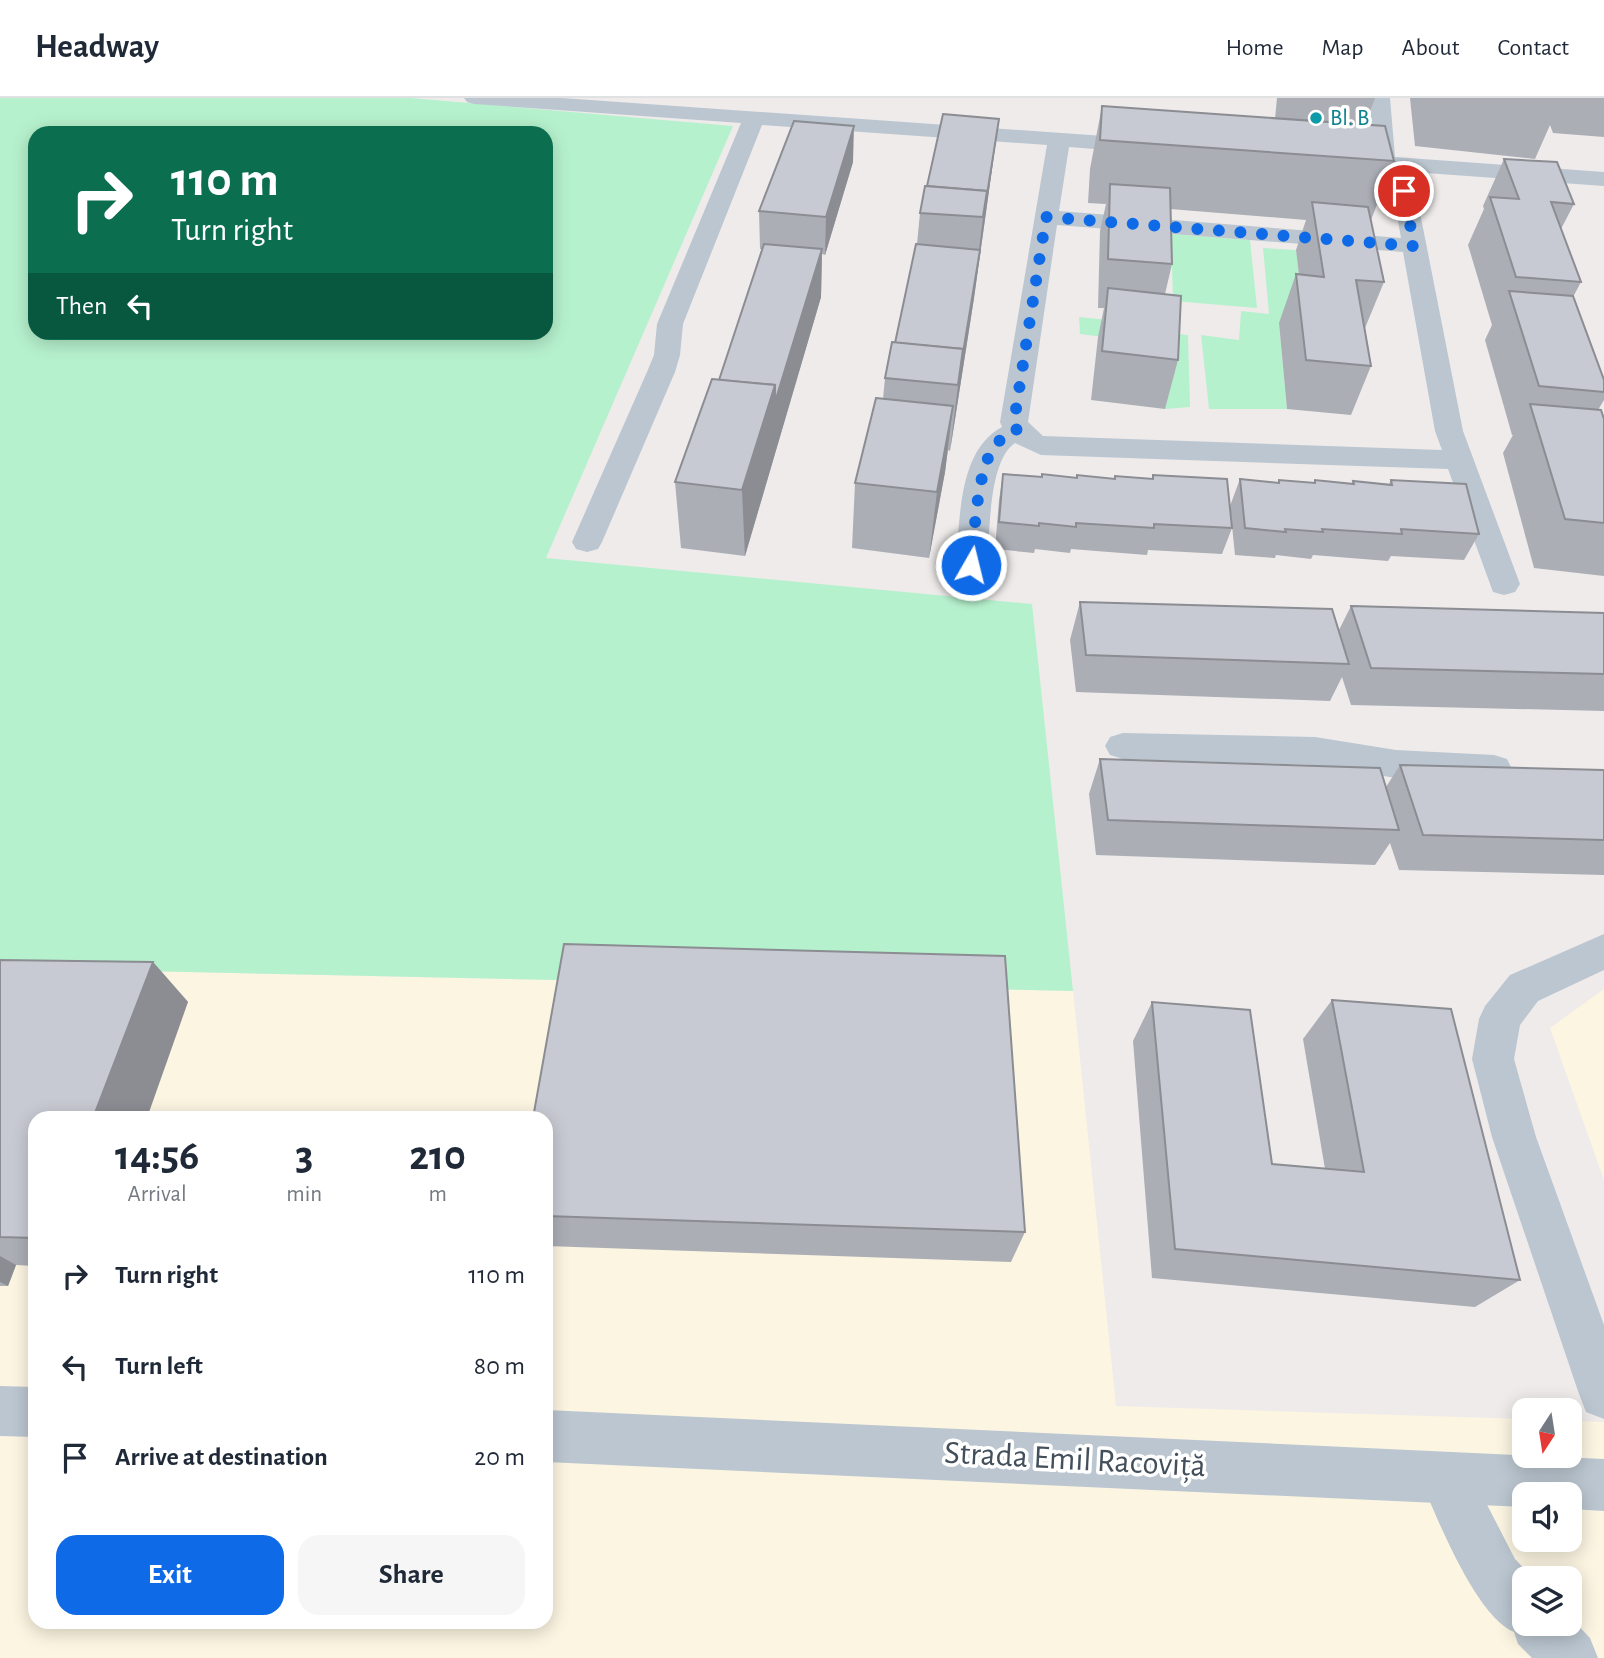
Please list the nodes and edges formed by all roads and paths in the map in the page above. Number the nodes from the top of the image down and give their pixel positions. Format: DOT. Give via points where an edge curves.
graph roads {
  1 [pos="474,98"];
  2 [pos="799,98"];
  3 [pos="1380,98"];
  4 [pos="754,118"];
  5 [pos="785,120"];
  6 [pos="1059,140"];
  7 [pos="1167,148"];
  8 [pos="1316,158"];
  9 [pos="1392,164"];
  10 [pos="1604,179"];
  11 [pos="1046,217"];
  12 [pos="1414,246"];
  13 [pos="1017,431"];
  14 [pos="1460,460"];
  15 [pos="587,542"];
  16 [pos="971,565"];
  17 [pos="1504,584"];
  18 [pos="1123,746"];
  19 [pos="1533,770"];
  20 [pos="1604,951"];
  21 [pos="1604,1394"];
  22 [pos="0,1410"];
  23 [pos="28,1412"];
  24 [pos="553,1436"];
  25 [pos="1446,1478"];
  26 [pos="1604,1485"];
  27 [pos="1512,1596"];
  28 [pos="1549,1636"];
  29 [pos="1570,1658"];
  1 -- 4 [label="street"];
  2 -- 5 [label="street"];
  3 -- 9 [label="street"];
  4 -- 5 [label="street"];
  4 -- 15 [label="street" via="670,324 661,372"];
  5 -- 6 [label="street"];
  6 -- 7 [label="street"];
  6 -- 11 [label="street"];
  8 -- 9 [label="street"];
  9 -- 10 [label="street"];
  9 -- 12 [label="street"];
  11 -- 12 [label="street"];
  11 -- 13 [label="street" via="1014,422"];
  12 -- 14 [label="street" via="1449,431"];
  13 -- 14 [label="street" via="1041,446"];
  13 -- 16 [label="street" via="989,455"];
  14 -- 17 [label="street"];
  18 -- 19 [label="street" via="1315,751 1396,764"];
  20 -- 21 [label="street" via="1524,988 1500,1019 1493,1059 1514,1137"];
  22 -- 23 [label="street"];
  24 -- 25 [label="street, Strada Emil Racoviță"];
  25 -- 26 [label="street, Strada Emil Racoviță"];
  25 -- 27 [label="street" via="1496,1578"];
  28 -- 29 [label="street"];
}
